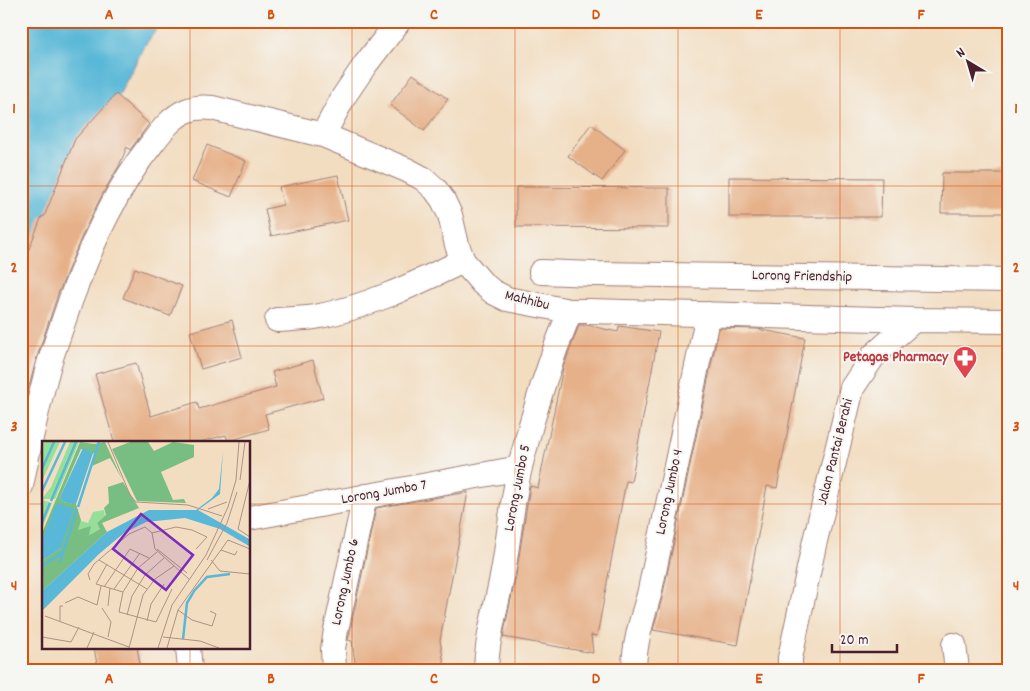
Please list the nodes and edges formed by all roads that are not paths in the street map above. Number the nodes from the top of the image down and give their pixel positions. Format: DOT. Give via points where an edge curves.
graph roads {
  1 [pos="399,21"];
  2 [pos="323,135"];
  3 [pos="463,261"];
  4 [pos="541,272"];
  5 [pos="594,274"];
  6 [pos="1009,280"];
  7 [pos="580,311"];
  8 [pos="708,314"];
  9 [pos="277,320"];
  10 [pos="914,320"];
  11 [pos="1009,321"];
  12 [pos="520,468"];
  13 [pos="21,486"];
  14 [pos="365,496"];
  15 [pos="250,518"];
  16 [pos="954,645"];
  17 [pos="188,648"];
  18 [pos="790,664"];
  19 [pos="190,670"];
  20 [pos="334,670"];
  21 [pos="486,670"];
  22 [pos="634,670"];
  23 [pos="957,670"];
  1 -- 2 [label="street" via="344,96"];
  2 -- 3 [label="street, Mahhibu" via="424,179 443,200"];
  2 -- 13 [label="street, Mahhibu" via="199,107 185,111 170,122 139,158 96,235 76,286 49,364"];
  3 -- 7 [label="street, Mahhibu" via="482,283 507,299"];
  3 -- 9 [label="street" via="362,306 314,317"];
  4 -- 5 [label="street, Lorong Friendship"];
  5 -- 6 [label="street, Lorong Friendship"];
  5 -- 7 [label="street"];
  7 -- 8 [label="street, Mahhibu"];
  7 -- 12 [label="street, Lorong Jumbo 5" via="556,346"];
  8 -- 10 [label="street, Mahhibu"];
  8 -- 22 [label="street, Lorong Jumbo 4" via="634,655"];
  10 -- 11 [label="street"];
  10 -- 18 [label="street, Jalan Pantai Berahi" via="874,354 852,388 814,545"];
  12 -- 14 [label="street, Lorong Jumbo 7"];
  12 -- 21 [label="street, Lorong Jumbo 5"];
  14 -- 15 [label="street, Lorong Jumbo 7"];
  14 -- 20 [label="street, Lorong Jumbo 6" via="336,630"];
  16 -- 23 [label="street"];
  17 -- 19 [label="street"];
}
